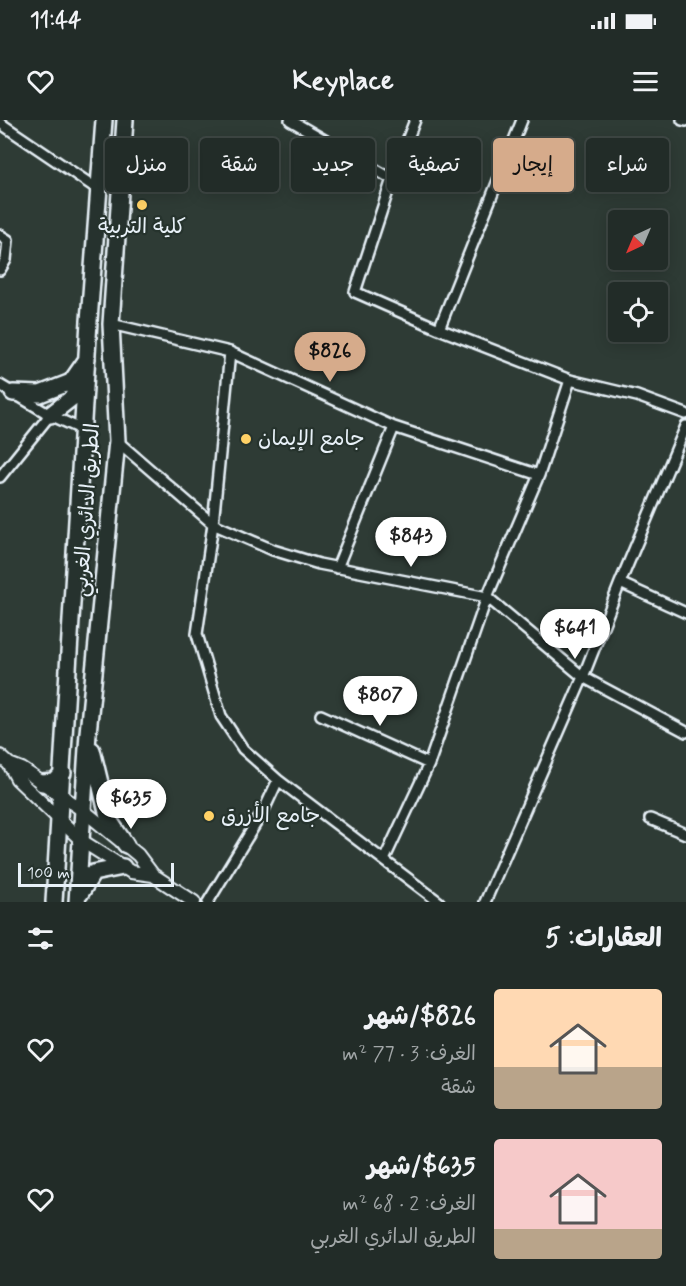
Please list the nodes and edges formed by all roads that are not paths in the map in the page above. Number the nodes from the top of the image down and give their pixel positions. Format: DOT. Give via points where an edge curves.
graph roads {
  1 [pos="104,120"];
  2 [pos="125,120"];
  3 [pos="290,120"];
  4 [pos="415,120"];
  5 [pos="522,120"];
  6 [pos="0,123"];
  7 [pos="408,138"];
  8 [pos="387,175"];
  9 [pos="99,190"];
  10 [pos="387,192"];
  11 [pos="118,201"];
  12 [pos="0,235"];
  13 [pos="0,270"];
  14 [pos="111,324"];
  15 [pos="439,329"];
  16 [pos="230,351"];
  17 [pos="87,359"];
  18 [pos="570,380"];
  19 [pos="7,389"];
  20 [pos="686,414"];
  21 [pos="50,415"];
  22 [pos="686,426"];
  23 [pos="394,427"];
  24 [pos="82,430"];
  25 [pos="117,441"];
  26 [pos="539,475"];
  27 [pos="0,477"];
  28 [pos="213,524"];
  29 [pos="337,568"];
  30 [pos="620,583"];
  31 [pos="487,597"];
  32 [pos="686,613"];
  33 [pos="583,677"];
  34 [pos="321,715"];
  35 [pos="686,732"];
  36 [pos="88,733"];
  37 [pos="5,760"];
  38 [pos="429,764"];
  39 [pos="63,773"];
  40 [pos="278,780"];
  41 [pos="42,783"];
  42 [pos="61,796"];
  43 [pos="84,811"];
  44 [pos="650,819"];
  45 [pos="60,820"];
  46 [pos="686,834"];
  47 [pos="82,841"];
  48 [pos="126,845"];
  49 [pos="384,860"];
  50 [pos="123,867"];
  51 [pos="153,875"];
  52 [pos="77,901"];
  53 [pos="54,902"];
  54 [pos="194,902"];
  55 [pos="208,902"];
  56 [pos="439,902"];
  57 [pos="484,902"];
  1 -- 9 [label="main road, الطريق الدائري الغربي"];
  2 -- 11 [label="main road, الطريق الدائري الغربي"];
  3 -- 8 [label="street"];
  4 -- 7 [label="street"];
  5 -- 15 [label="street"];
  6 -- 9 [label="street"];
  9 -- 11 [label="main road"];
  9 -- 17 [label="main road, الطريق الدائري الغربي"];
  10 -- 15 [label="street" via="355,292"];
  11 -- 14 [label="main road, الطريق الدائري الغربي"];
  12 -- 13 [label="street" via="8,240 6,260"];
  14 -- 16 [label="street"];
  14 -- 25 [label="main road, الطريق الدائري الغربي"];
  15 -- 18 [label="street"];
  16 -- 23 [label="street"];
  16 -- 28 [label="street"];
  17 -- 19 [label="main road" via="71,382 40,394"];
  17 -- 21 [label="main road" via="73,397"];
  17 -- 24 [label="main road, الطريق الدائري الغربي"];
  18 -- 20 [label="street" via="637,396"];
  18 -- 26 [label="street"];
  19 -- 21 [label="street"];
  21 -- 24 [label="street"];
  21 -- 27 [label="street"];
  22 -- 30 [label="street"];
  23 -- 26 [label="street"];
  23 -- 29 [label="street"];
  24 -- 39 [label="main road, الطريق الدائري الغربي"];
  25 -- 28 [label="street"];
  25 -- 36 [label="main road, الطريق الدائري الغربي"];
  26 -- 31 [label="street"];
  28 -- 29 [label="street" via="273,550"];
  28 -- 40 [label="street" via="197,634 221,716 243,749"];
  29 -- 31 [label="street"];
  30 -- 32 [label="street"];
  30 -- 33 [label="street"];
  31 -- 33 [label="street"];
  31 -- 38 [label="street"];
  33 -- 35 [label="street"];
  33 -- 57 [label="street"];
  34 -- 38 [label="street"];
  36 -- 43 [label="main road, الطريق الدائري الغربي"];
  36 -- 48 [label="main road" via="109,820"];
  37 -- 41 [label="street"];
  37 -- 45 [label="street" via="17,779"];
  38 -- 49 [label="street"];
  39 -- 41 [label="main road" via="55,782"];
  39 -- 42 [label="main road, الطريق الدائري الغربي"];
  40 -- 49 [label="street"];
  40 -- 55 [label="street"];
  41 -- 42 [label="street"];
  42 -- 43 [label="street"];
  42 -- 45 [label="main road, الطريق الدائري الغربي"];
  43 -- 47 [label="main road, الطريق الدائري الغربي"];
  43 -- 48 [label="street"];
  44 -- 46 [label="street"];
  45 -- 47 [label="street"];
  45 -- 53 [label="main road, الطريق الدائري الغربي"];
  47 -- 50 [label="street"];
  47 -- 52 [label="main road, الطريق الدائري الغربي"];
  48 -- 51 [label="street"];
  49 -- 56 [label="street"];
  50 -- 51 [label="street"];
  50 -- 52 [label="main road" via="93,873"];
  51 -- 54 [label="street"];
}
